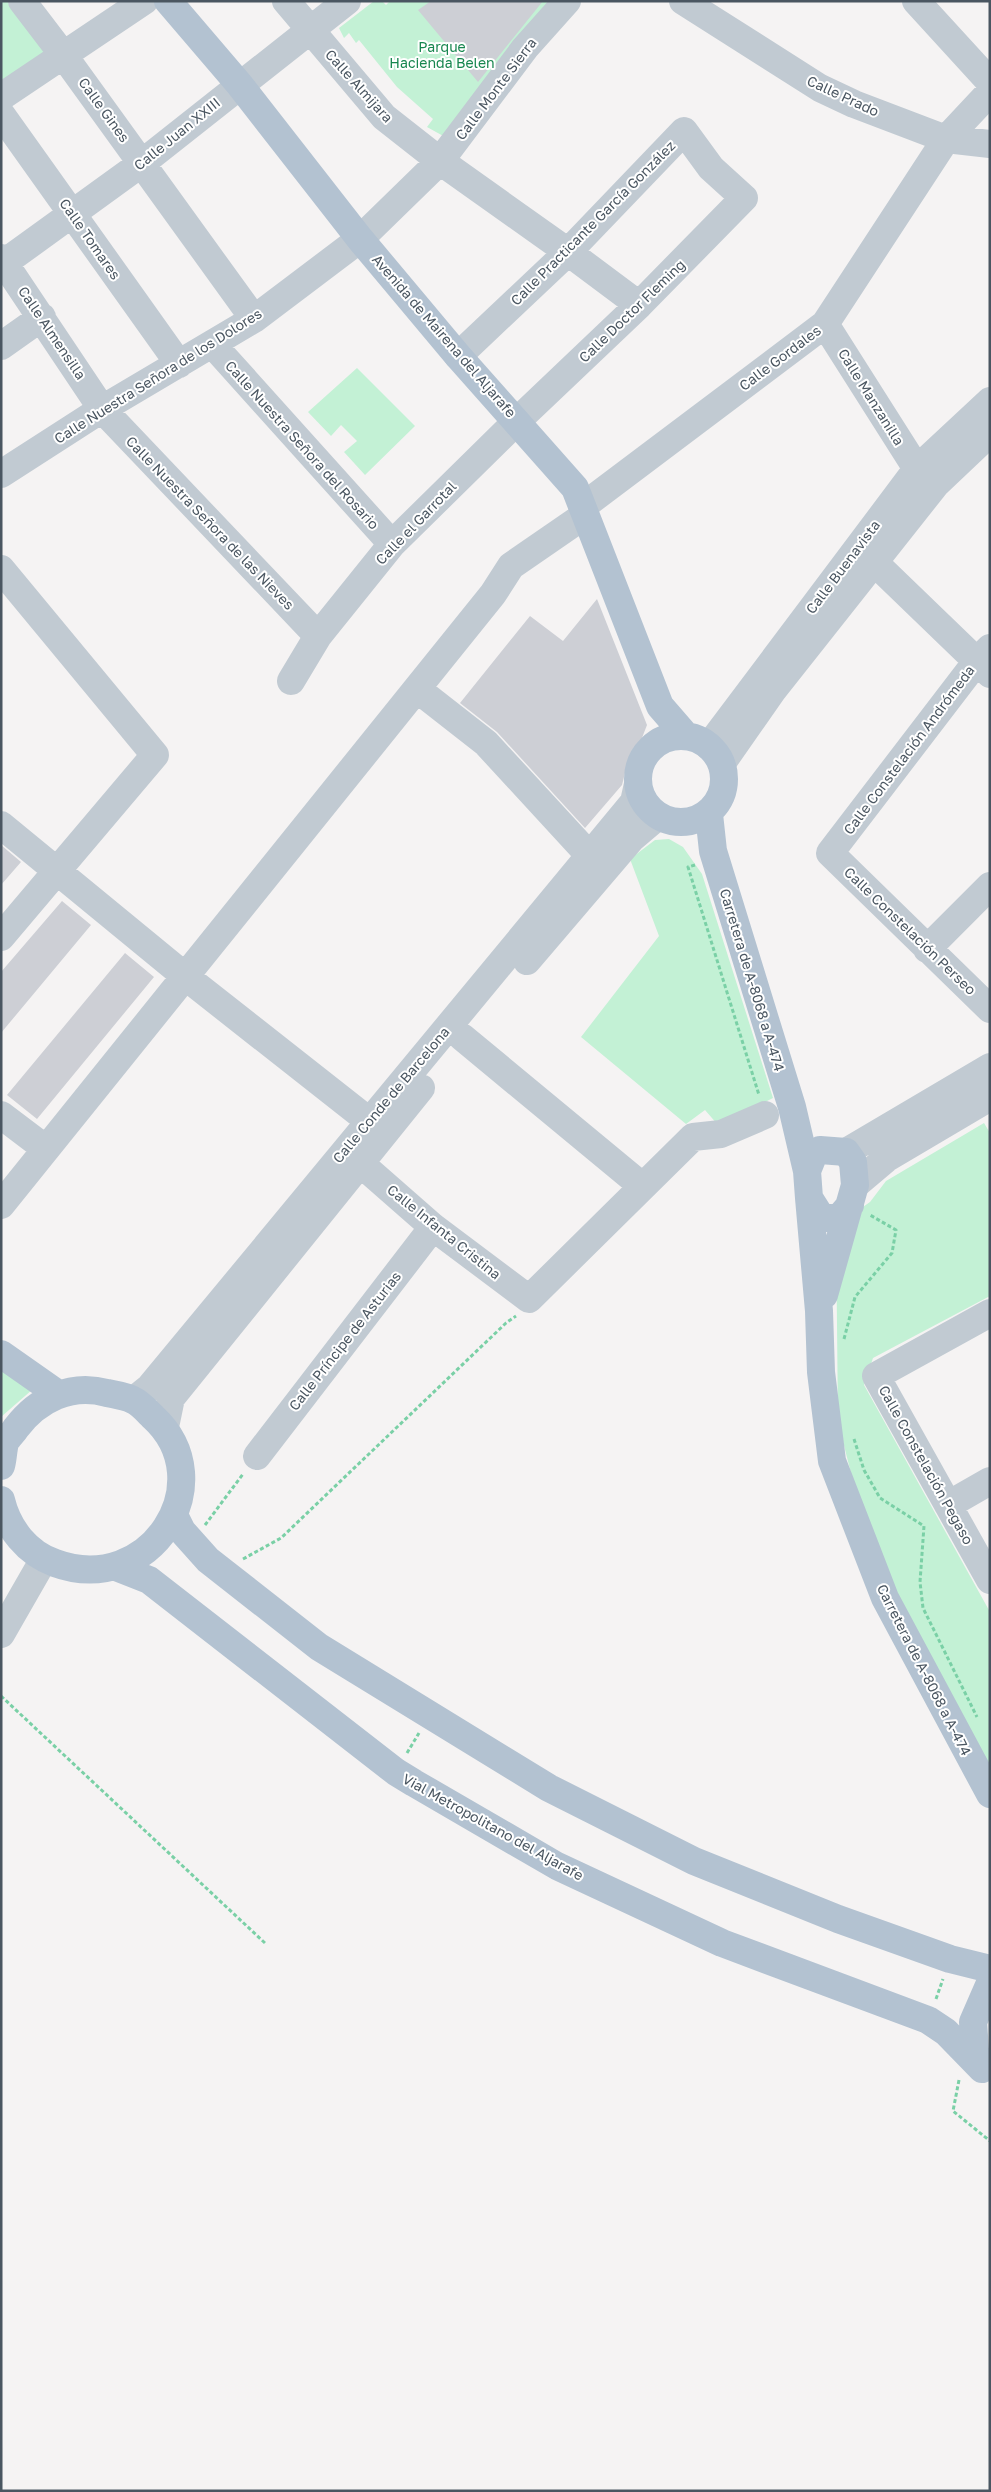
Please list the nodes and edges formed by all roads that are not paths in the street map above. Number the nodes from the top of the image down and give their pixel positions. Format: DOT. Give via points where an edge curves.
graph roads {
  1 [pos="22,1"];
  2 [pos="144,1"];
  3 [pos="168,1"];
  4 [pos="286,1"];
  5 [pos="346,1"];
  6 [pos="567,1"];
  7 [pos="682,1"];
  8 [pos="916,1"];
  9 [pos="310,32"];
  10 [pos="64,56"];
  11 [pos="990,82"];
  12 [pos="239,84"];
  13 [pos="990,92"];
  14 [pos="1,97"];
  15 [pos="1,114"];
  16 [pos="946,139"];
  17 [pos="990,144"];
  18 [pos="440,162"];
  19 [pos="142,163"];
  20 [pos="744,198"];
  21 [pos="71,214"];
  22 [pos="360,239"];
  23 [pos="568,252"];
  24 [pos="3,260"];
  25 [pos="639,305"];
  26 [pos="42,317"];
  27 [pos="254,319"];
  28 [pos="825,324"];
  29 [pos="212,345"];
  30 [pos="1,346"];
  31 [pos="458,356"];
  32 [pos="179,364"];
  33 [pos="990,401"];
  34 [pos="102,409"];
  35 [pos="517,421"];
  36 [pos="990,433"];
  37 [pos="917,469"];
  38 [pos="1,474"];
  39 [pos="584,511"];
  40 [pos="392,544"];
  41 [pos="875,563"];
  42 [pos="1,568"];
  43 [pos="318,636"];
  44 [pos="986,661"];
  45 [pos="291,682"];
  46 [pos="417,689"];
  47 [pos="660,706"];
  48 [pos="656,744"];
  49 [pos="706,748"];
  50 [pos="638,784"];
  51 [pos="658,816"];
  52 [pos="697,818"];
  53 [pos="1,826"];
  54 [pos="830,853"];
  55 [pos="590,856"];
  56 [pos="56,871"];
  57 [pos="990,886"];
  58 [pos="1,937"];
  59 [pos="927,949"];
  60 [pos="186,977"];
  61 [pos="990,1009"];
  62 [pos="462,1037"];
  63 [pos="990,1067"];
  64 [pos="990,1097"];
  65 [pos="792,1108"];
  66 [pos="1,1115"];
  67 [pos="765,1115"];
  68 [pos="369,1121"];
  69 [pos="46,1149"];
  70 [pos="842,1152"];
  71 [pos="360,1163"];
  72 [pos="807,1171"];
  73 [pos="642,1186"];
  74 [pos="809,1198"];
  75 [pos="856,1201"];
  76 [pos="1,1205"];
  77 [pos="433,1226"];
  78 [pos="819,1312"];
  79 [pos="990,1313"];
  80 [pos="1,1354"];
  81 [pos="58,1394"];
  82 [pos="134,1400"];
  83 [pos="164,1427"];
  84 [pos="257,1456"];
  85 [pos="1,1466"];
  86 [pos="990,1481"];
  87 [pos="1,1500"];
  88 [pos="948,1505"];
  89 [pos="174,1514"];
  90 [pos="44,1559"];
  91 [pos="116,1567"];
  92 [pos="990,1580"];
  93 [pos="1,1634"];
  94 [pos="990,1794"];
  95 [pos="990,1969"];
  96 [pos="990,1983"];
  97 [pos="986,2074"];
  1 -- 10 [label="street, Calle Gines"];
  2 -- 10 [label="street"];
  3 -- 12 [label="main road, Avenida de Mairena del Aljarafe"];
  4 -- 9 [label="street, Calle Almijara"];
  5 -- 9 [label="street, Calle Juan XXIII"];
  6 -- 18 [label="street, Calle Monte Sierra" via="525,48"];
  7 -- 16 [label="street, Calle Prado" via="820,88"];
  8 -- 11 [label="street"];
  9 -- 12 [label="street, Calle Juan XXIII"];
  9 -- 18 [label="street, Calle Almijara" via="384,118"];
  10 -- 14 [label="street"];
  10 -- 19 [label="street, Calle Gines"];
  12 -- 19 [label="street, Calle Juan XXIII"];
  12 -- 22 [label="main road, Avenida de Mairena del Aljarafe"];
  13 -- 16 [label="street, Calle Gordales"];
  15 -- 21 [label="street, Calle Tomares"];
  16 -- 17 [label="street, Calle Prado"];
  16 -- 28 [label="street, Calle Gordales"];
  18 -- 22 [label="street, Calle Monte Sierra"];
  18 -- 23 [label="street, Calle Almijara"];
  19 -- 21 [label="street, Calle Juan XXIII"];
  19 -- 27 [label="street, Calle Gines"];
  20 -- 23 [label="street, Calle Practicante García González" via="711,168 684,131"];
  20 -- 25 [label="street, Calle Doctor Fleming"];
  21 -- 24 [label="street, Calle Juan XXIII"];
  21 -- 32 [label="street, Calle Tomares"];
  22 -- 27 [label="street, Calle Nuestra Señora de los Dolores"];
  22 -- 31 [label="main road, Avenida de Mairena del Aljarafe"];
  23 -- 25 [label="street, Calle Almijara"];
  23 -- 31 [label="street, Calle Practicante García González"];
  24 -- 26 [label="street, Calle Almensilla"];
  25 -- 35 [label="street, Calle Doctor Fleming"];
  26 -- 30 [label="street"];
  26 -- 34 [label="street, Calle Almensilla"];
  27 -- 29 [label="street, Calle Nuestra Señora de los Dolores"];
  28 -- 37 [label="street, Calle Manzanilla"];
  28 -- 39 [label="street, Calle Gordales"];
  29 -- 32 [label="street, Calle Nuestra Señora de los Dolores"];
  29 -- 40 [label="street, Calle Nuestra Señora del Rosario"];
  31 -- 35 [label="main road, Avenida de Mairena del Aljarafe"];
  32 -- 34 [label="street, Calle Nuestra Señora de los Dolores"];
  33 -- 37 [label="street, Calle Buenavista"];
  34 -- 38 [label="street, Calle Nuestra Señora de los Dolores"];
  34 -- 43 [label="street, Calle Nuestra Señora de las Nieves"];
  35 -- 39 [label="main road, Avenida de Mairena del Aljarafe" via="575,488"];
  35 -- 40 [label="street, Calle el Garrotal"];
  36 -- 41 [label="street, Calle Buenavista" via="936,484"];
  37 -- 49 [label="street, Calle Buenavista"];
  39 -- 46 [label="street, Calle Gordales" via="511,566 493,594"];
  39 -- 47 [label="main road, Avenida de Mairena del Aljarafe"];
  40 -- 43 [label="street, Calle el Garrotal"];
  41 -- 44 [label="street"];
  41 -- 49 [label="street, Calle Buenavista" via="773,690"];
  42 -- 56 [label="street" via="155,755"];
  43 -- 45 [label="street, Calle el Garrotal"];
  44 -- 54 [label="street, Calle Constelación Andrómeda"];
  46 -- 55 [label="street" via="486,743"];
  46 -- 60 [label="street, Calle Gordales"];
  47 -- 48 [label="main road"];
  47 -- 49 [label="main road"];
  48 -- 49 [label="main road" via="670,737"];
  48 -- 50 [label="main road" via="642,760"];
  49 -- 52 [label="main road" via="725,786 720,801"];
  50 -- 51 [label="main road" via="645,803"];
  50 -- 55 [label="street, Calle Conde de Barcelona" via="634,802"];
  51 -- 52 [label="main road" via="671,822"];
  51 -- 62 [label="street, Calle Conde de Barcelona" via="632,838"];
  52 -- 65 [label="main road, Carretera de A-8068 a A-474" via="714,856"];
  53 -- 56 [label="street"];
  54 -- 59 [label="street, Calle Constelación Perseo"];
  55 -- 68 [label="street, Calle Conde de Barcelona"];
  56 -- 58 [label="street"];
  56 -- 60 [label="street"];
  57 -- 59 [label="street"];
  59 -- 61 [label="street, Calle Constelación Perseo"];
  60 -- 68 [label="street"];
  60 -- 69 [label="street, Calle Gordales"];
  62 -- 71 [label="street, Calle Conde de Barcelona"];
  62 -- 73 [label="street"];
  63 -- 70 [label="street"];
  64 -- 75 [label="street" via="887,1158"];
  65 -- 70 [label="main road, Carretera de A-8068 a A-474"];
  65 -- 72 [label="main road, Carretera de A-8068 a A-474"];
  66 -- 69 [label="street"];
  67 -- 73 [label="street" via="721,1134 693,1137"];
  68 -- 82 [label="street, Calle Conde de Barcelona" via="150,1386"];
  69 -- 76 [label="street, Calle Gordales"];
  70 -- 72 [label="main road" via="820,1150 813,1156"];
  70 -- 75 [label="main road" via="853,1162"];
  71 -- 77 [label="street, Calle Infanta Cristina"];
  71 -- 83 [label="street, Calle Conde de Barcelona" via="171,1398"];
  72 -- 74 [label="main road"];
  73 -- 77 [label="street, Calle Infanta Cristina" via="525,1306"];
  74 -- 75 [label="main road" via="821,1217 838,1219"];
  74 -- 78 [label="main road, Carretera de A-8068 a A-474"];
  75 -- 78 [label="main road, Carretera de A-8068 a A-474"];
  77 -- 84 [label="street, Calle Príncipe de Asturias"];
  78 -- 94 [label="main road, Carretera de A-8068 a A-474" via="821,1372 832,1461 885,1598"];
  79 -- 88 [label="street, Calle Constelación Pegaso" via="876,1376"];
  80 -- 81 [label="main road"];
  81 -- 82 [label="main road, Vial Metropolitano del Aljarafe" via="91,1388"];
  81 -- 85 [label="main road, Vial Metropolitano del Aljarafe" via="28,1412 5,1443"];
  82 -- 83 [label="main road, Vial Metropolitano del Aljarafe"];
  83 -- 89 [label="main road, Vial Metropolitano del Aljarafe" via="175,1448 181,1479"];
  86 -- 88 [label="street"];
  87 -- 90 [label="main road, Vial Metropolitano del Aljarafe" via="5,1516 20,1539"];
  88 -- 92 [label="street, Calle Constelación Pegaso"];
  89 -- 91 [label="main road, Vial Metropolitano del Aljarafe" via="158,1541 138,1557"];
  89 -- 95 [label="main road" via="182,1531 215,1565 319,1647 549,1788 694,1861 838,1919"];
  90 -- 91 [label="main road, Vial Metropolitano del Aljarafe" via="72,1569"];
  90 -- 93 [label="street"];
  91 -- 97 [label="main road, Vial Metropolitano del Aljarafe" via="155,1584 396,1772 558,1866 722,1943 928,2020 946,2032"];
  96 -- 97 [label="main road, Vial Metropolitano del Aljarafe" via="974,2022 975,2050"];
}
